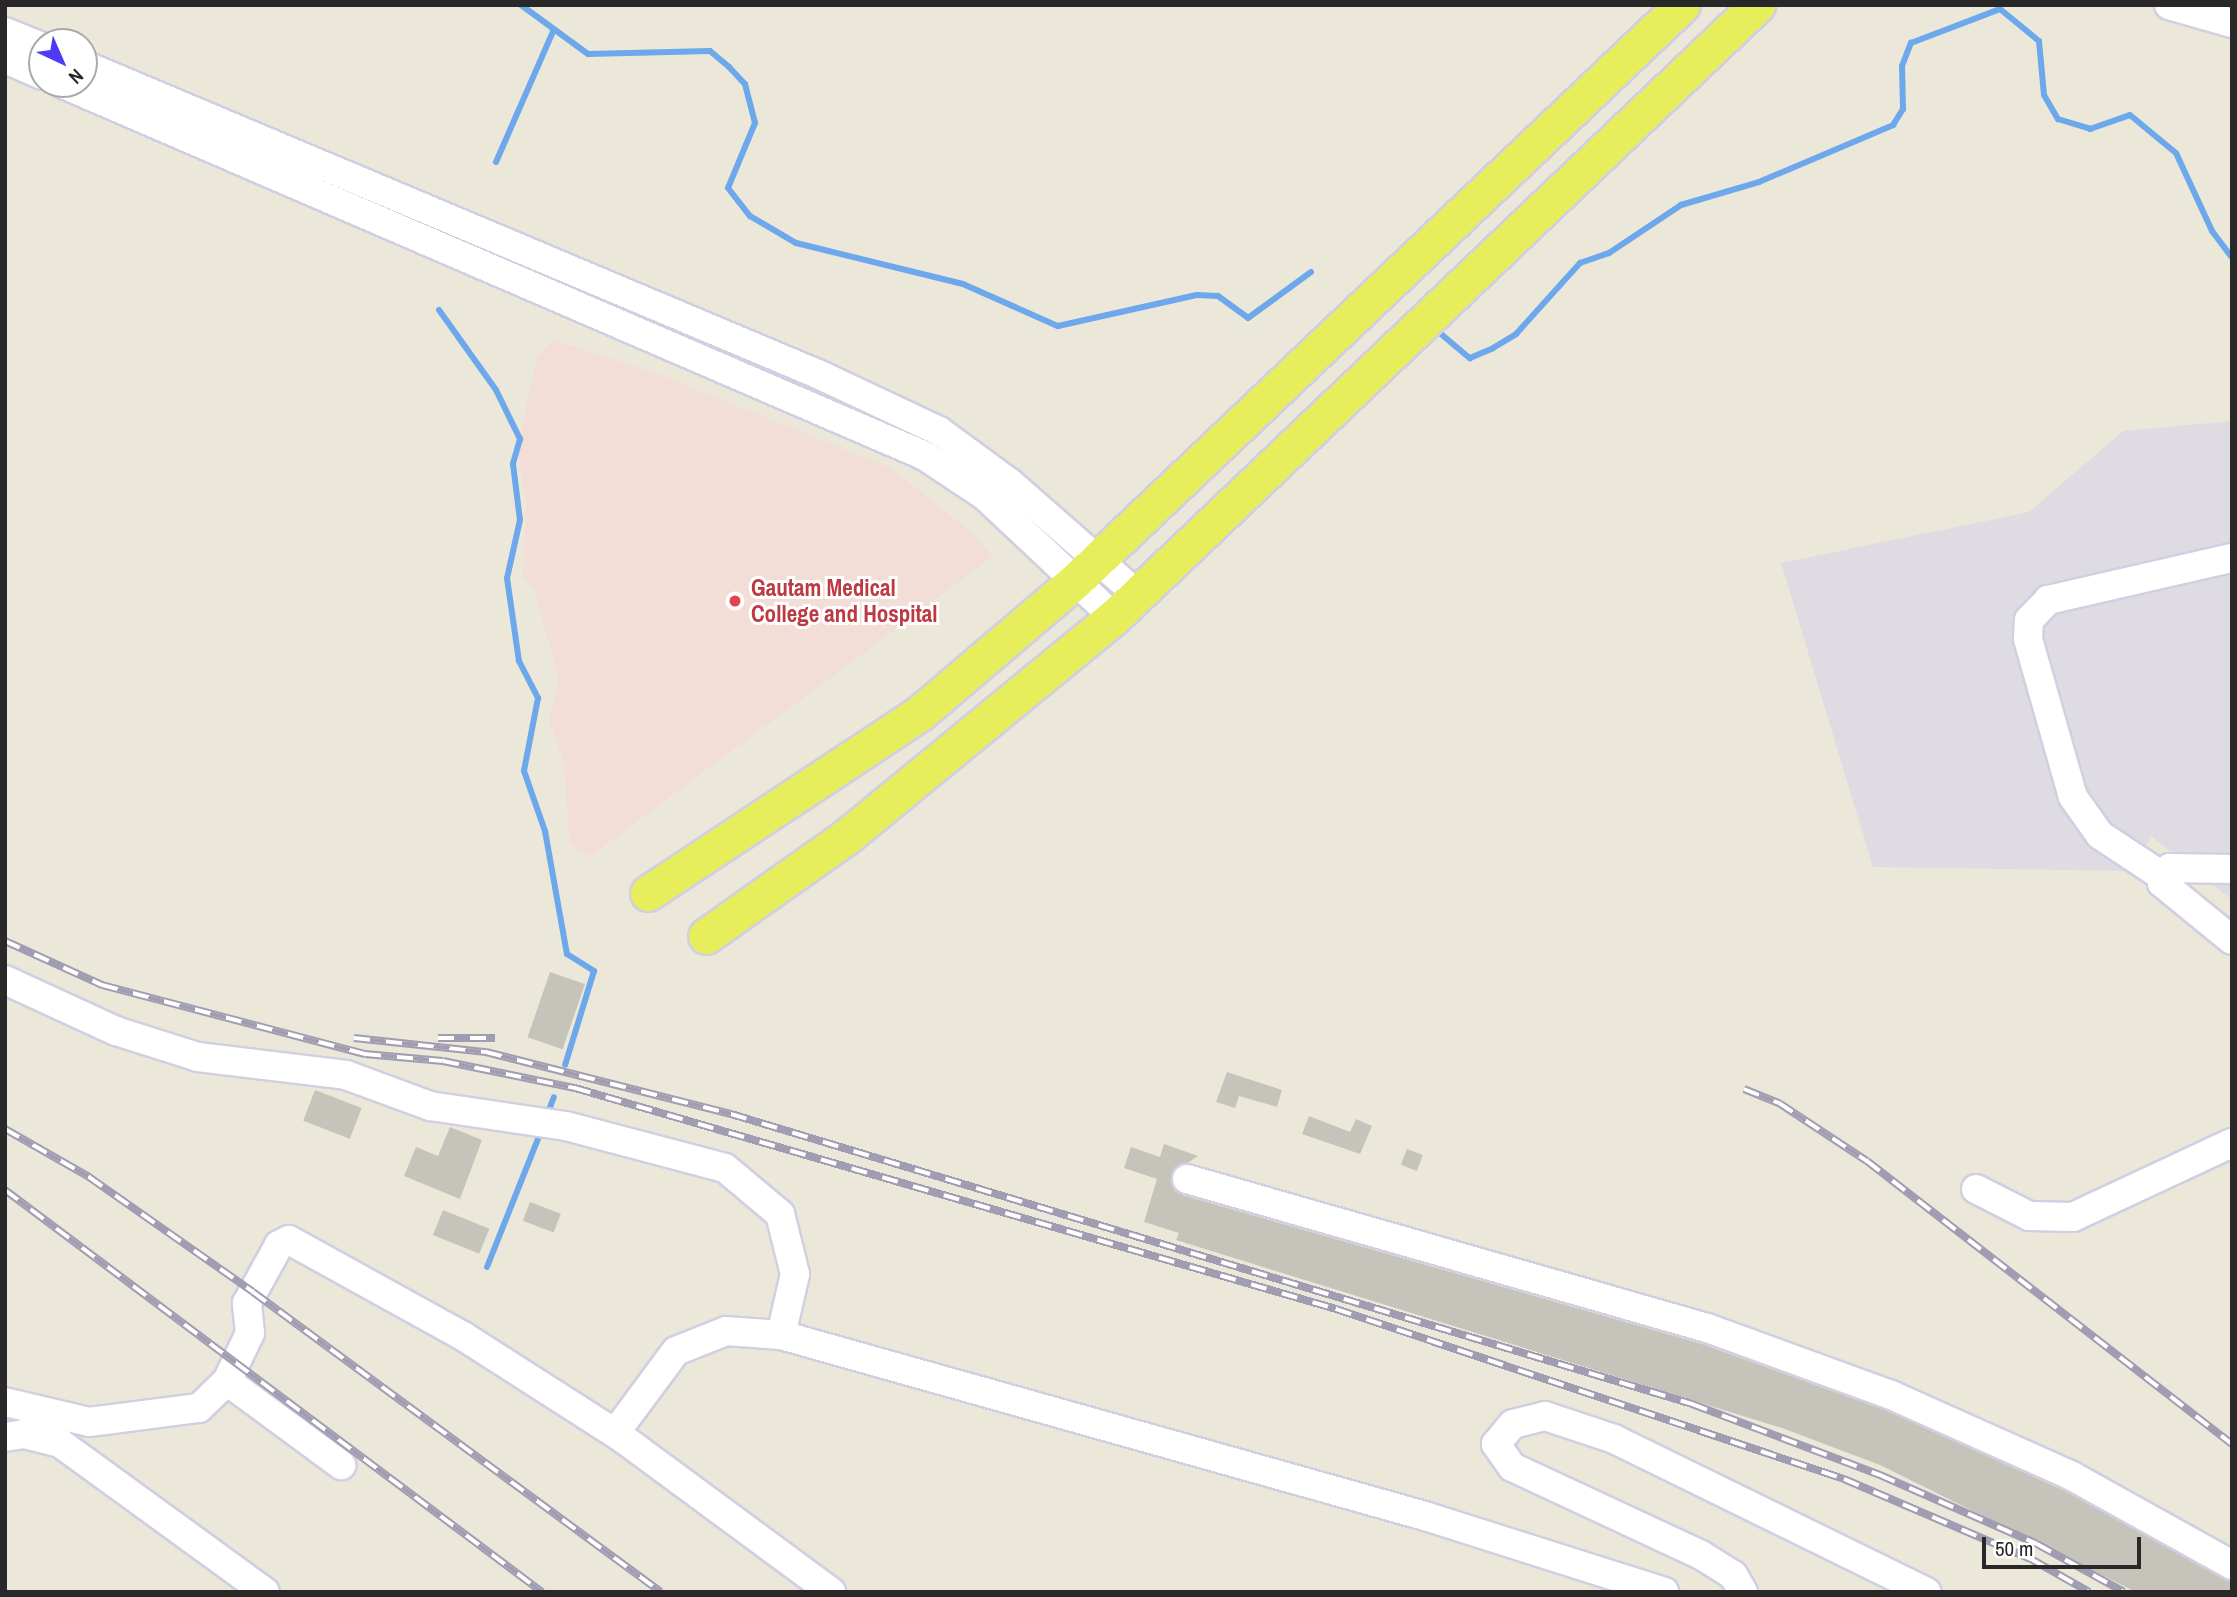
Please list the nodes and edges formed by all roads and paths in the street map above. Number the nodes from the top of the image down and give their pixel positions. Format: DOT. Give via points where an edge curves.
graph roads {
  1 [pos="1682,5"];
  2 [pos="1757,5"];
  3 [pos="2169,5"];
  4 [pos="2232,23"];
  5 [pos="5,32"];
  6 [pos="28,41"];
  7 [pos="5,59"];
  8 [pos="28,69"];
  9 [pos="98,71"];
  10 [pos="97,98"];
  11 [pos="2232,558"];
  12 [pos="1087,570"];
  13 [pos="1126,606"];
  14 [pos="2232,869"];
  15 [pos="2162,876"];
  16 [pos="648,893"];
  17 [pos="706,936"];
  18 [pos="2232,940"];
  19 [pos="5,980"];
  20 [pos="2232,1143"];
  21 [pos="1187,1179"];
  22 [pos="1976,1189"];
  23 [pos="781,1335"];
  24 [pos="226,1381"];
  25 [pos="5,1402"];
  26 [pos="615,1433"];
  27 [pos="5,1437"];
  28 [pos="341,1465"];
  29 [pos="2232,1564"];
  30 [pos="265,1592"];
  31 [pos="831,1592"];
  32 [pos="1664,1592"];
  33 [pos="1743,1592"];
  34 [pos="1927,1592"];
  1 -- 12 [label="main road"];
  2 -- 13 [label="main road"];
  3 -- 4 [label="street"];
  5 -- 6 [label="street"];
  7 -- 8 [label="street"];
  9 -- 12 [label="street" via="820,375 939,431"];
  10 -- 12 [label="street" via="846,417 985,496"];
  11 -- 15 [label="street" via="2048,600 2029,620 2028,639 2073,797 2100,835"];
  12 -- 13 [label="street"];
  12 -- 16 [label="main road" via="920,713"];
  13 -- 17 [label="main road" via="846,837"];
  14 -- 15 [label="street" via="2170,869"];
  15 -- 18 [label="street" via="2166,890"];
  19 -- 23 [label="street" via="116,1031 198,1057 346,1075 430,1106 566,1126 725,1168 780,1214 795,1274"];
  20 -- 22 [label="street" via="2073,1217 2029,1216"];
  21 -- 29 [label="street" via="1707,1328 1891,1395 2072,1476"];
  23 -- 26 [label="street" via="726,1331 677,1351"];
  23 -- 32 [label="street" via="1425,1516"];
  24 -- 25 [label="street" via="199,1408 100,1421"];
  24 -- 26 [label="street" via="250,1333 247,1303 279,1245 289,1240 463,1336"];
  24 -- 28 [label="street"];
  26 -- 31 [label="street"];
  27 -- 30 [label="street" via="24,1434 60,1443"];
  33 -- 34 [label="street" via="1732,1575 1701,1555 1512,1467 1496,1444 1514,1424 1545,1416 1614,1439"];
}
